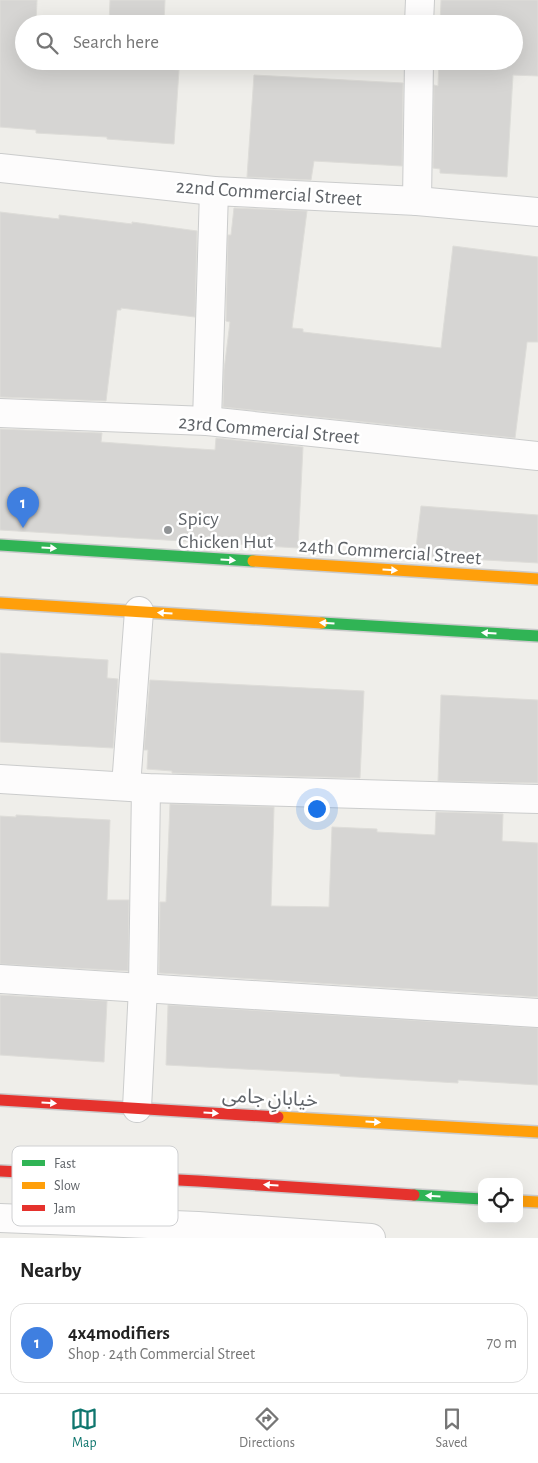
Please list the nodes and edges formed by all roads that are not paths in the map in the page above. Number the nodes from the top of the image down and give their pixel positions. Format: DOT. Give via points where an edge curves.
graph roads {
  1 [pos="420,0"];
  2 [pos="419,15"];
  3 [pos="419,70"];
  4 [pos="0,168"];
  5 [pos="214,191"];
  6 [pos="417,201"];
  7 [pos="538,212"];
  8 [pos="0,413"];
  9 [pos="207,421"];
  10 [pos="538,456"];
  11 [pos="0,545"];
  12 [pos="538,579"];
  13 [pos="0,603"];
  14 [pos="139,611"];
  15 [pos="538,636"];
  16 [pos="0,779"];
  17 [pos="136,787"];
  18 [pos="538,799"];
  19 [pos="0,979"];
  20 [pos="143,988"];
  21 [pos="538,1013"];
  22 [pos="0,1100"];
  23 [pos="137,1108"];
  24 [pos="538,1132"];
  25 [pos="178,1180"];
  26 [pos="478,1198"];
  27 [pos="523,1201"];
  28 [pos="538,1202"];
  29 [pos="52,1226"];
  30 [pos="72,1229"];
  31 [pos="197,1232"];
  32 [pos="372,1238"];
  1 -- 2 [label="street"];
  3 -- 6 [label="street"];
  4 -- 5 [label="street, 22nd Commercial Street"];
  5 -- 6 [label="street, 22nd Commercial Street"];
  5 -- 9 [label="street"];
  6 -- 7 [label="street, 22nd Commercial Street"];
  8 -- 9 [label="street, 23rd Commercial Street"];
  9 -- 10 [label="street, 23rd Commercial Street"];
  11 -- 12 [label="street, 24th Commercial Street, one-way"];
  13 -- 14 [label="street"];
  15 -- 14 [label="street, one-way"];
  14 -- 17 [label="street"];
  16 -- 17 [label="street"];
  17 -- 18 [label="street"];
  17 -- 20 [label="street"];
  19 -- 20 [label="street"];
  20 -- 21 [label="street"];
  20 -- 23 [label="street"];
  22 -- 23 [label="street, خیابانِ جامی, one-way"];
  23 -- 24 [label="street, خیابانِ جامی, one-way"];
  26 -- 25 [label="street, one-way"];
  27 -- 28 [label="street"];
  29 -- 30 [label="street"];
  30 -- 31 [label="street"];
  31 -- 32 [label="street"];
}
